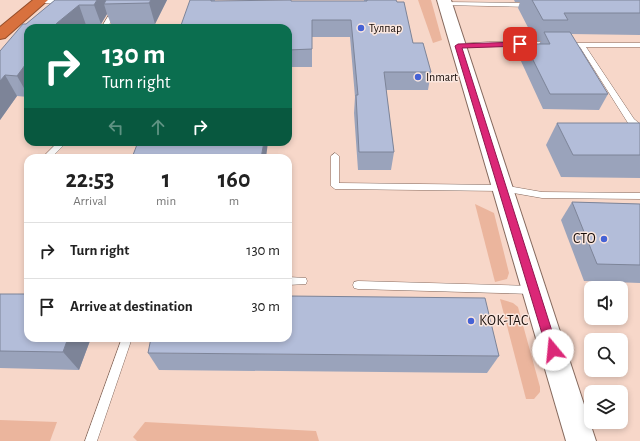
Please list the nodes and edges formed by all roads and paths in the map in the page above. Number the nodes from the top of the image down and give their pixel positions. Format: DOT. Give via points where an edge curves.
graph roads {
  1 [pos="40,0"];
  2 [pos="81,0"];
  3 [pos="121,0"];
  4 [pos="444,2"];
  5 [pos="542,5"];
  6 [pos="106,24"];
  7 [pos="5,26"];
  8 [pos="0,35"];
  9 [pos="582,45"];
  10 [pos="640,45"];
  11 [pos="458,46"];
  12 [pos="640,127"];
  13 [pos="59,146"];
  14 [pos="50,154"];
  15 [pos="335,156"];
  16 [pos="502,188"];
  17 [pos="640,196"];
  18 [pos="292,281"];
  19 [pos="302,281"];
  20 [pos="358,286"];
  21 [pos="534,290"];
  22 [pos="126,342"];
  23 [pos="92,441"];
  24 [pos="581,441"];
  1 -- 2 [label="lane"];
  1 -- 7 [label="highway"];
  3 -- 6 [label="lane"];
  4 -- 5 [label="lane"];
  4 -- 11 [label="street"];
  7 -- 8 [label="highway"];
  9 -- 10 [label="lane"];
  9 -- 11 [label="lane"];
  9 -- 12 [label="lane" via="631,121"];
  11 -- 16 [label="street"];
  13 -- 14 [label="lane"];
  15 -- 16 [label="lane" via="335,186"];
  16 -- 17 [label="lane" via="542,196"];
  16 -- 21 [label="street"];
  18 -- 19 [label="lane"];
  20 -- 21 [label="lane"];
  21 -- 24 [label="street"];
  22 -- 23 [label="lane"];
}
